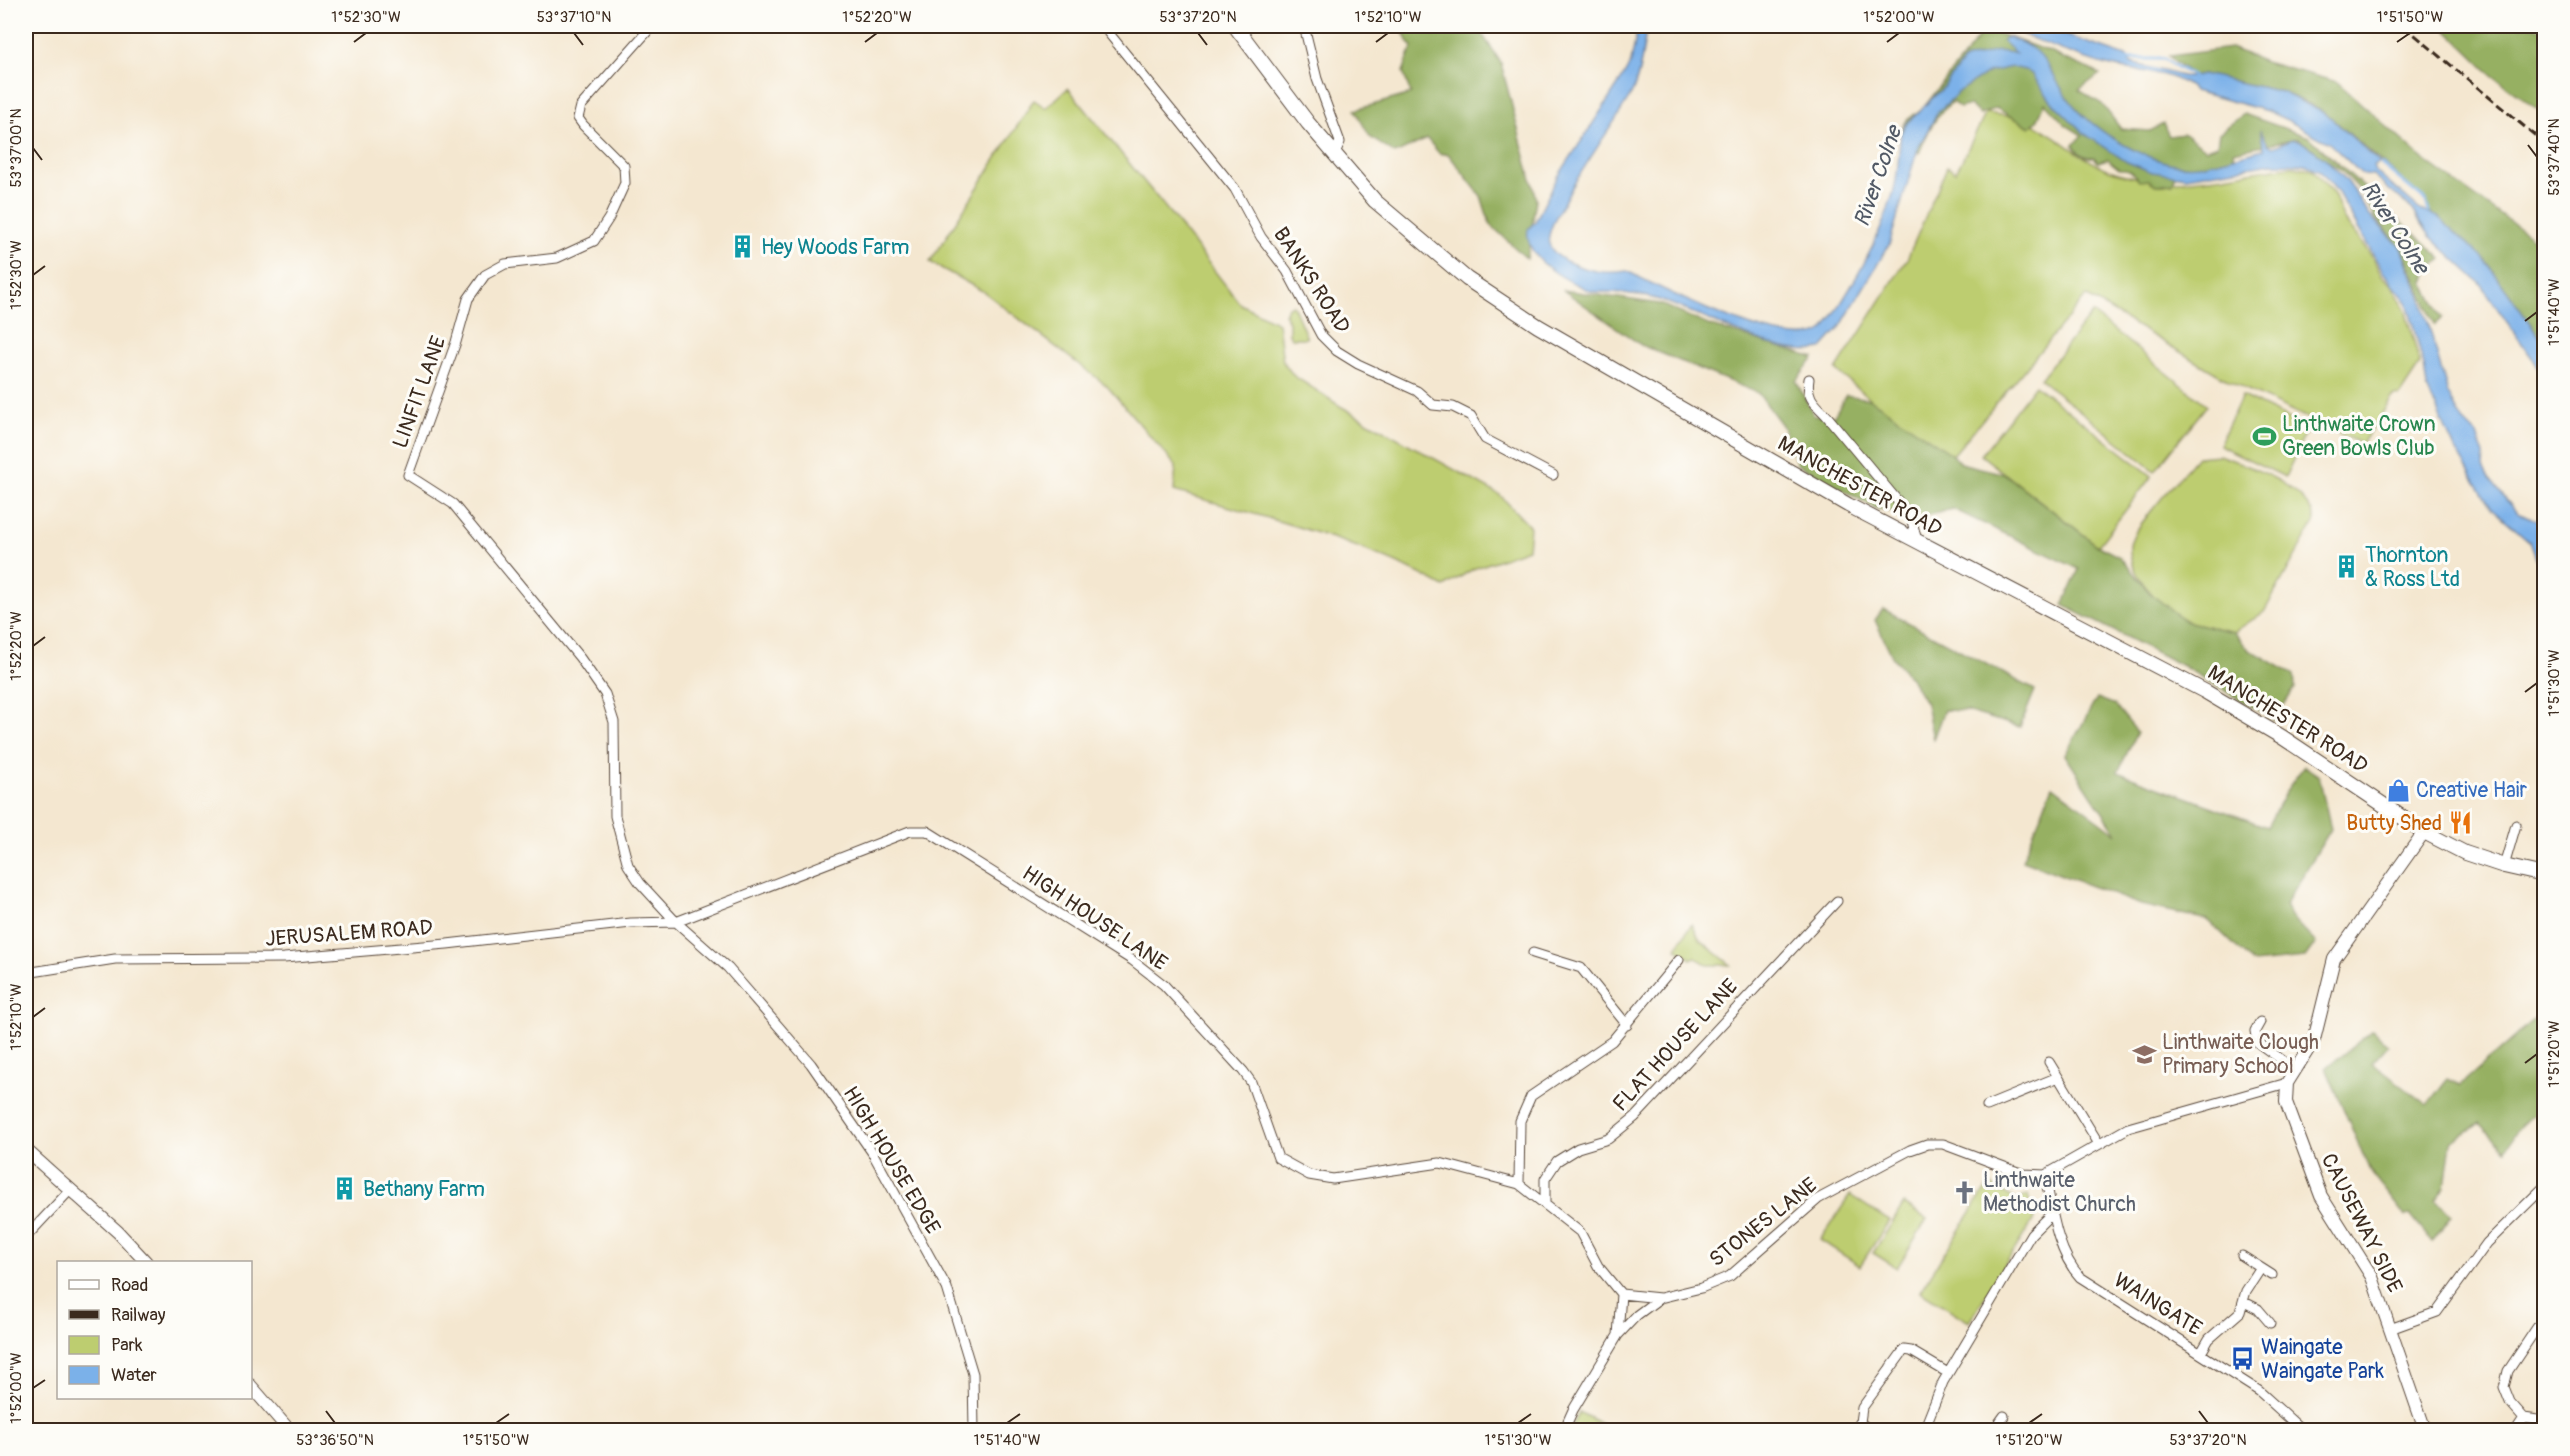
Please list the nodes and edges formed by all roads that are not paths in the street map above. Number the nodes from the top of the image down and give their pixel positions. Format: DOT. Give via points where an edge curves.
graph roads {
  1 [pos="652,26"];
  2 [pos="1103,26"];
  3 [pos="1235,26"];
  4 [pos="1304,26"];
  5 [pos="1334,155"];
  6 [pos="1809,379"];
  7 [pos="1553,475"];
  8 [pos="1917,542"];
  9 [pos="2516,825"];
  10 [pos="2424,832"];
  11 [pos="2504,866"];
  12 [pos="2544,874"];
  13 [pos="1837,901"];
  14 [pos="676,922"];
  15 [pos="1533,953"];
  16 [pos="1679,960"];
  17 [pos="26,974"];
  18 [pos="2260,1022"];
  19 [pos="1627,1025"];
  20 [pos="2049,1062"];
  21 [pos="2294,1068"];
  22 [pos="2058,1077"];
  23 [pos="2287,1083"];
  24 [pos="1987,1106"];
  25 [pos="2099,1144"];
  26 [pos="26,1150"];
  27 [pos="2045,1175"];
  28 [pos="1519,1184"];
  29 [pos="2544,1187"];
  30 [pos="70,1189"];
  31 [pos="1545,1202"];
  32 [pos="2052,1213"];
  33 [pos="26,1237"];
  34 [pos="2242,1256"];
  35 [pos="144,1261"];
  36 [pos="2261,1268"];
  37 [pos="2272,1275"];
  38 [pos="1621,1294"];
  39 [pos="1660,1298"];
  40 [pos="2244,1302"];
  41 [pos="2544,1317"];
  42 [pos="2270,1323"];
  43 [pos="2390,1329"];
  44 [pos="1618,1335"];
  45 [pos="2201,1353"];
  46 [pos="1948,1373"];
  47 [pos="252,1387"];
  48 [pos="2004,1416"];
  49 [pos="2524,1418"];
  50 [pos="2544,1421"];
  51 [pos="1858,1426"];
  52 [pos="289,1431"];
  53 [pos="974,1431"];
  54 [pos="1564,1431"];
  55 [pos="1869,1431"];
  56 [pos="1924,1431"];
  57 [pos="1994,1431"];
  58 [pos="2302,1431"];
  59 [pos="2425,1431"];
  60 [pos="2516,1431"];
  1 -- 14 [label="street, LINFIT LANE" via="581,106 578,118 624,166 625,183 609,218 594,241 557,258 505,264 485,275 468,299 408,475 453,504 605,694 614,722 615,816 628,865"];
  2 -- 7 [label="street, BANKS ROAD" via="1235,189 1261,237 1291,277 1321,335 1337,351 1417,391 1433,405 1453,407 1471,416 1485,439"];
  3 -- 5 [label="main road, MANCHESTER ROAD"];
  4 -- 5 [label="street" via="1317,79 1340,142"];
  5 -- 8 [label="main road, MANCHESTER ROAD" via="1375,201 1467,279 1548,332"];
  6 -- 8 [label="street" via="1807,392 1813,402 1911,517"];
  8 -- 10 [label="main road, MANCHESTER ROAD" via="2206,692 2282,737"];
  9 -- 11 [label="street"];
  10 -- 11 [label="main road, MANCHESTER ROAD" via="2465,853"];
  10 -- 21 [label="street" via="2334,959 2314,1040"];
  11 -- 12 [label="main road, MANCHESTER ROAD"];
  13 -- 31 [label="street, FLAT HOUSE LANE" via="1635,1117 1608,1140 1578,1148 1557,1161 1545,1179"];
  14 -- 17 [label="street, JERUSALEM ROAD" via="631,923 284,958 115,960"];
  14 -- 28 [label="street, HIGH HOUSE LANE" via="910,831 927,831 1132,960 1164,985 1251,1082 1278,1158 1309,1175 1333,1179 1440,1163"];
  14 -- 53 [label="street, HIGH HOUSE EDGE" via="728,968 811,1064 872,1152 947,1288 973,1374"];
  15 -- 19 [label="street" via="1581,968"];
  16 -- 19 [label="street"];
  18 -- 21 [label="street" via="2255,1031 2257,1042"];
  19 -- 28 [label="street" via="1612,1041 1531,1096 1520,1121"];
  20 -- 22 [label="street"];
  21 -- 23 [label="street"];
  22 -- 24 [label="street"];
  22 -- 25 [label="street"];
  23 -- 25 [label="street" via="2137,1125"];
  23 -- 43 [label="street, CAUSEWAY SIDE" via="2286,1102 2321,1196 2372,1277"];
  25 -- 27 [label="street"];
  26 -- 30 [label="street"];
  27 -- 32 [label="street, WAINGATE"];
  27 -- 39 [label="street, STONES LANE" via="2023,1174 1943,1144 1920,1146 1818,1199 1730,1276"];
  28 -- 31 [label="street, HIGH HOUSE LANE"];
  29 -- 43 [label="street" via="2487,1243 2437,1312"];
  30 -- 33 [label="street"];
  30 -- 35 [label="street"];
  31 -- 38 [label="street, HIGH HOUSE LANE" via="1580,1232 1598,1266"];
  32 -- 45 [label="street, WAINGATE" via="2070,1267 2080,1277"];
  32 -- 46 [label="street" via="2031,1234"];
  34 -- 36 [label="street"];
  36 -- 37 [label="street"];
  36 -- 40 [label="street"];
  38 -- 39 [label="street"];
  38 -- 44 [label="street"];
  39 -- 44 [label="street, STONES LANE"];
  40 -- 42 [label="street" via="2258,1309"];
  40 -- 45 [label="street" via="2240,1312 2209,1339"];
  41 -- 49 [label="street" via="2508,1371 2504,1387 2510,1402"];
  43 -- 59 [label="street, CAUSEWAY SIDE"];
  44 -- 54 [label="street"];
  45 -- 58 [label="street, WAINGATE" via="2259,1391"];
  46 -- 51 [label="street" via="1904,1350 1862,1408"];
  46 -- 56 [label="street"];
  47 -- 52 [label="street"];
  48 -- 57 [label="street"];
  49 -- 50 [label="street"];
  49 -- 60 [label="street"];
  51 -- 55 [label="street"];
}
